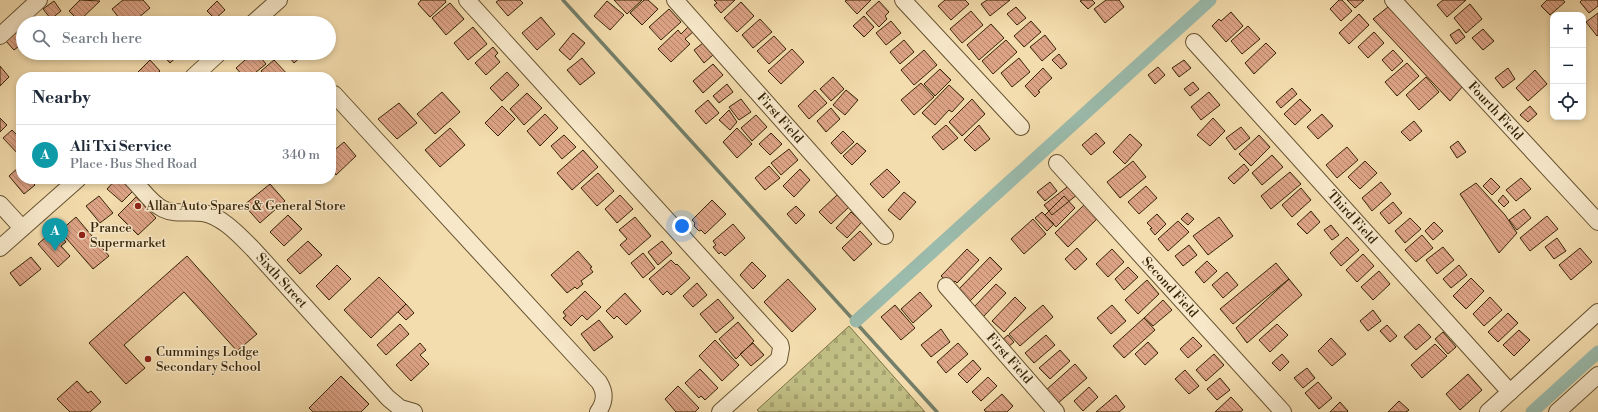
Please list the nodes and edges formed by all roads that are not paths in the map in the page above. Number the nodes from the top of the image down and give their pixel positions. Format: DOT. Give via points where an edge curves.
graph roads {
  1 [pos="39,0"];
  2 [pos="279,0"];
  3 [pos="467,0"];
  4 [pos="675,0"];
  5 [pos="903,0"];
  6 [pos="1393,0"];
  7 [pos="19,16"];
  8 [pos="261,16"];
  9 [pos="16,19"];
  10 [pos="2,30"];
  11 [pos="1194,42"];
  12 [pos="212,60"];
  13 [pos="199,72"];
  14 [pos="336,96"];
  15 [pos="1021,127"];
  16 [pos="1057,163"];
  17 [pos="72,184"];
  18 [pos="137,184"];
  19 [pos="0,204"];
  20 [pos="1598,222"];
  21 [pos="22,228"];
  22 [pos="885,236"];
  23 [pos="0,248"];
  24 [pos="946,286"];
  25 [pos="1598,312"];
  26 [pos="1598,375"];
  27 [pos="1510,392"];
  28 [pos="414,412"];
  29 [pos="598,412"];
  30 [pos="720,412"];
  31 [pos="1056,412"];
  32 [pos="1283,412"];
  33 [pos="1488,412"];
  34 [pos="1557,412"];
  1 -- 7 [label="street"];
  2 -- 8 [label="street"];
  3 -- 30 [label="street" via="780,344 779,359"];
  4 -- 22 [label="street, First Field"];
  5 -- 15 [label="street"];
  6 -- 20 [label="street, Fourth Field"];
  9 -- 10 [label="street"];
  11 -- 27 [label="street, Third Field"];
  12 -- 13 [label="street"];
  14 -- 29 [label="street" via="595,378 602,388 604,398"];
  16 -- 32 [label="street, Second Field"];
  17 -- 21 [label="street"];
  18 -- 28 [label="street, Sixth Street" via="162,209 173,213 206,213 229,227 253,249 388,398 400,408"];
  19 -- 21 [label="street"];
  21 -- 23 [label="street"];
  24 -- 31 [label="street, First Field"];
  25 -- 27 [label="street"];
  26 -- 34 [label="street"];
  27 -- 33 [label="street"];
}
